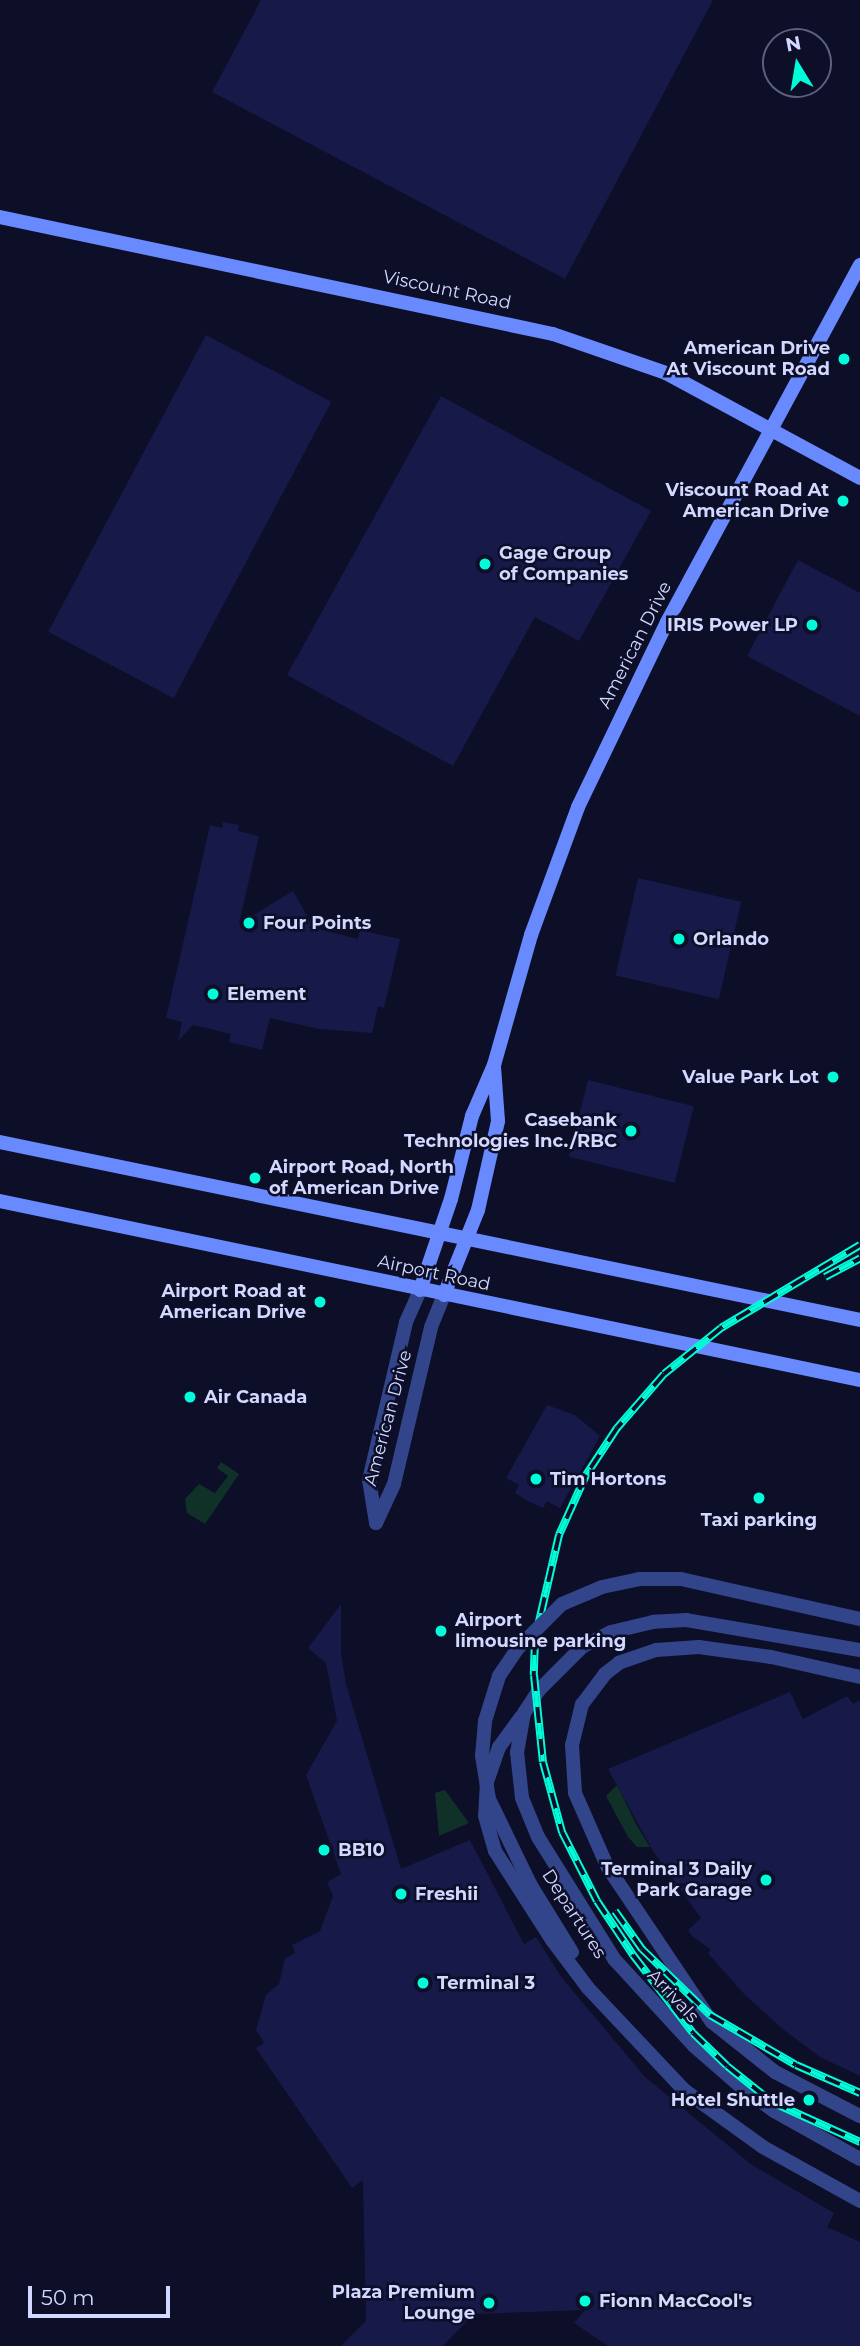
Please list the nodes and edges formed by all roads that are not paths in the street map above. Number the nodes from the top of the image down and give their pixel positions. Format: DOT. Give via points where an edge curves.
graph roads {
  1 [pos="0,217"];
  2 [pos="860,265"];
  3 [pos="773,427"];
  4 [pos="860,478"];
  5 [pos="494,1065"];
  6 [pos="0,1142"];
  7 [pos="0,1201"];
  8 [pos="440,1234"];
  9 [pos="466,1239"];
  10 [pos="420,1290"];
  11 [pos="444,1295"];
  12 [pos="860,1321"];
  13 [pos="860,1380"];
  14 [pos="860,1619"];
  15 [pos="860,1650"];
  16 [pos="860,1677"];
  17 [pos="524,1713"];
  18 [pos="860,2116"];
  19 [pos="860,2159"];
  20 [pos="860,2192"];
  21 [pos="860,2201"];
  1 -- 3 [label="street, Viscount Road" via="553,334 666,373"];
  2 -- 3 [label="street, American Drive"];
  3 -- 4 [label="street, Viscount Road"];
  3 -- 5 [label="street, American Drive" via="667,622 578,807 531,935"];
  5 -- 8 [label="street, American Drive" via="472,1116"];
  5 -- 9 [label="street, American Drive" via="499,1121"];
  6 -- 8 [label="street"];
  7 -- 10 [label="street, Airport Road"];
  8 -- 9 [label="street"];
  8 -- 10 [label="street, American Drive"];
  9 -- 11 [label="street, American Drive"];
  9 -- 12 [label="street"];
  10 -- 11 [label="street, Airport Road"];
  10 -- 11 [label="street, American Drive" via="407,1322 369,1480 376,1522 394,1483 431,1327"];
  11 -- 13 [label="street, Airport Road"];
  14 -- 20 [label="street, Departures, bridge" via="681,1579 639,1579 602,1587 562,1604 518,1648 499,1676 485,1721 482,1756 497,1818 573,1954 677,2071 755,2133"];
  15 -- 17 [label="street" via="687,1620 653,1622 611,1632 583,1646 558,1667"];
  16 -- 18 [label="street" via="699,1647 656,1650 619,1663 605,1674 582,1703 572,1745 575,1793 607,1866 712,2022 775,2072"];
  17 -- 19 [label="street, Arrivals" via="517,1752 522,1798 565,1885 645,1995 740,2086 774,2111"];
  17 -- 21 [label="street" via="499,1747 487,1781 485,1816 495,1851 552,1940 588,1988 684,2090 763,2147"];
}
